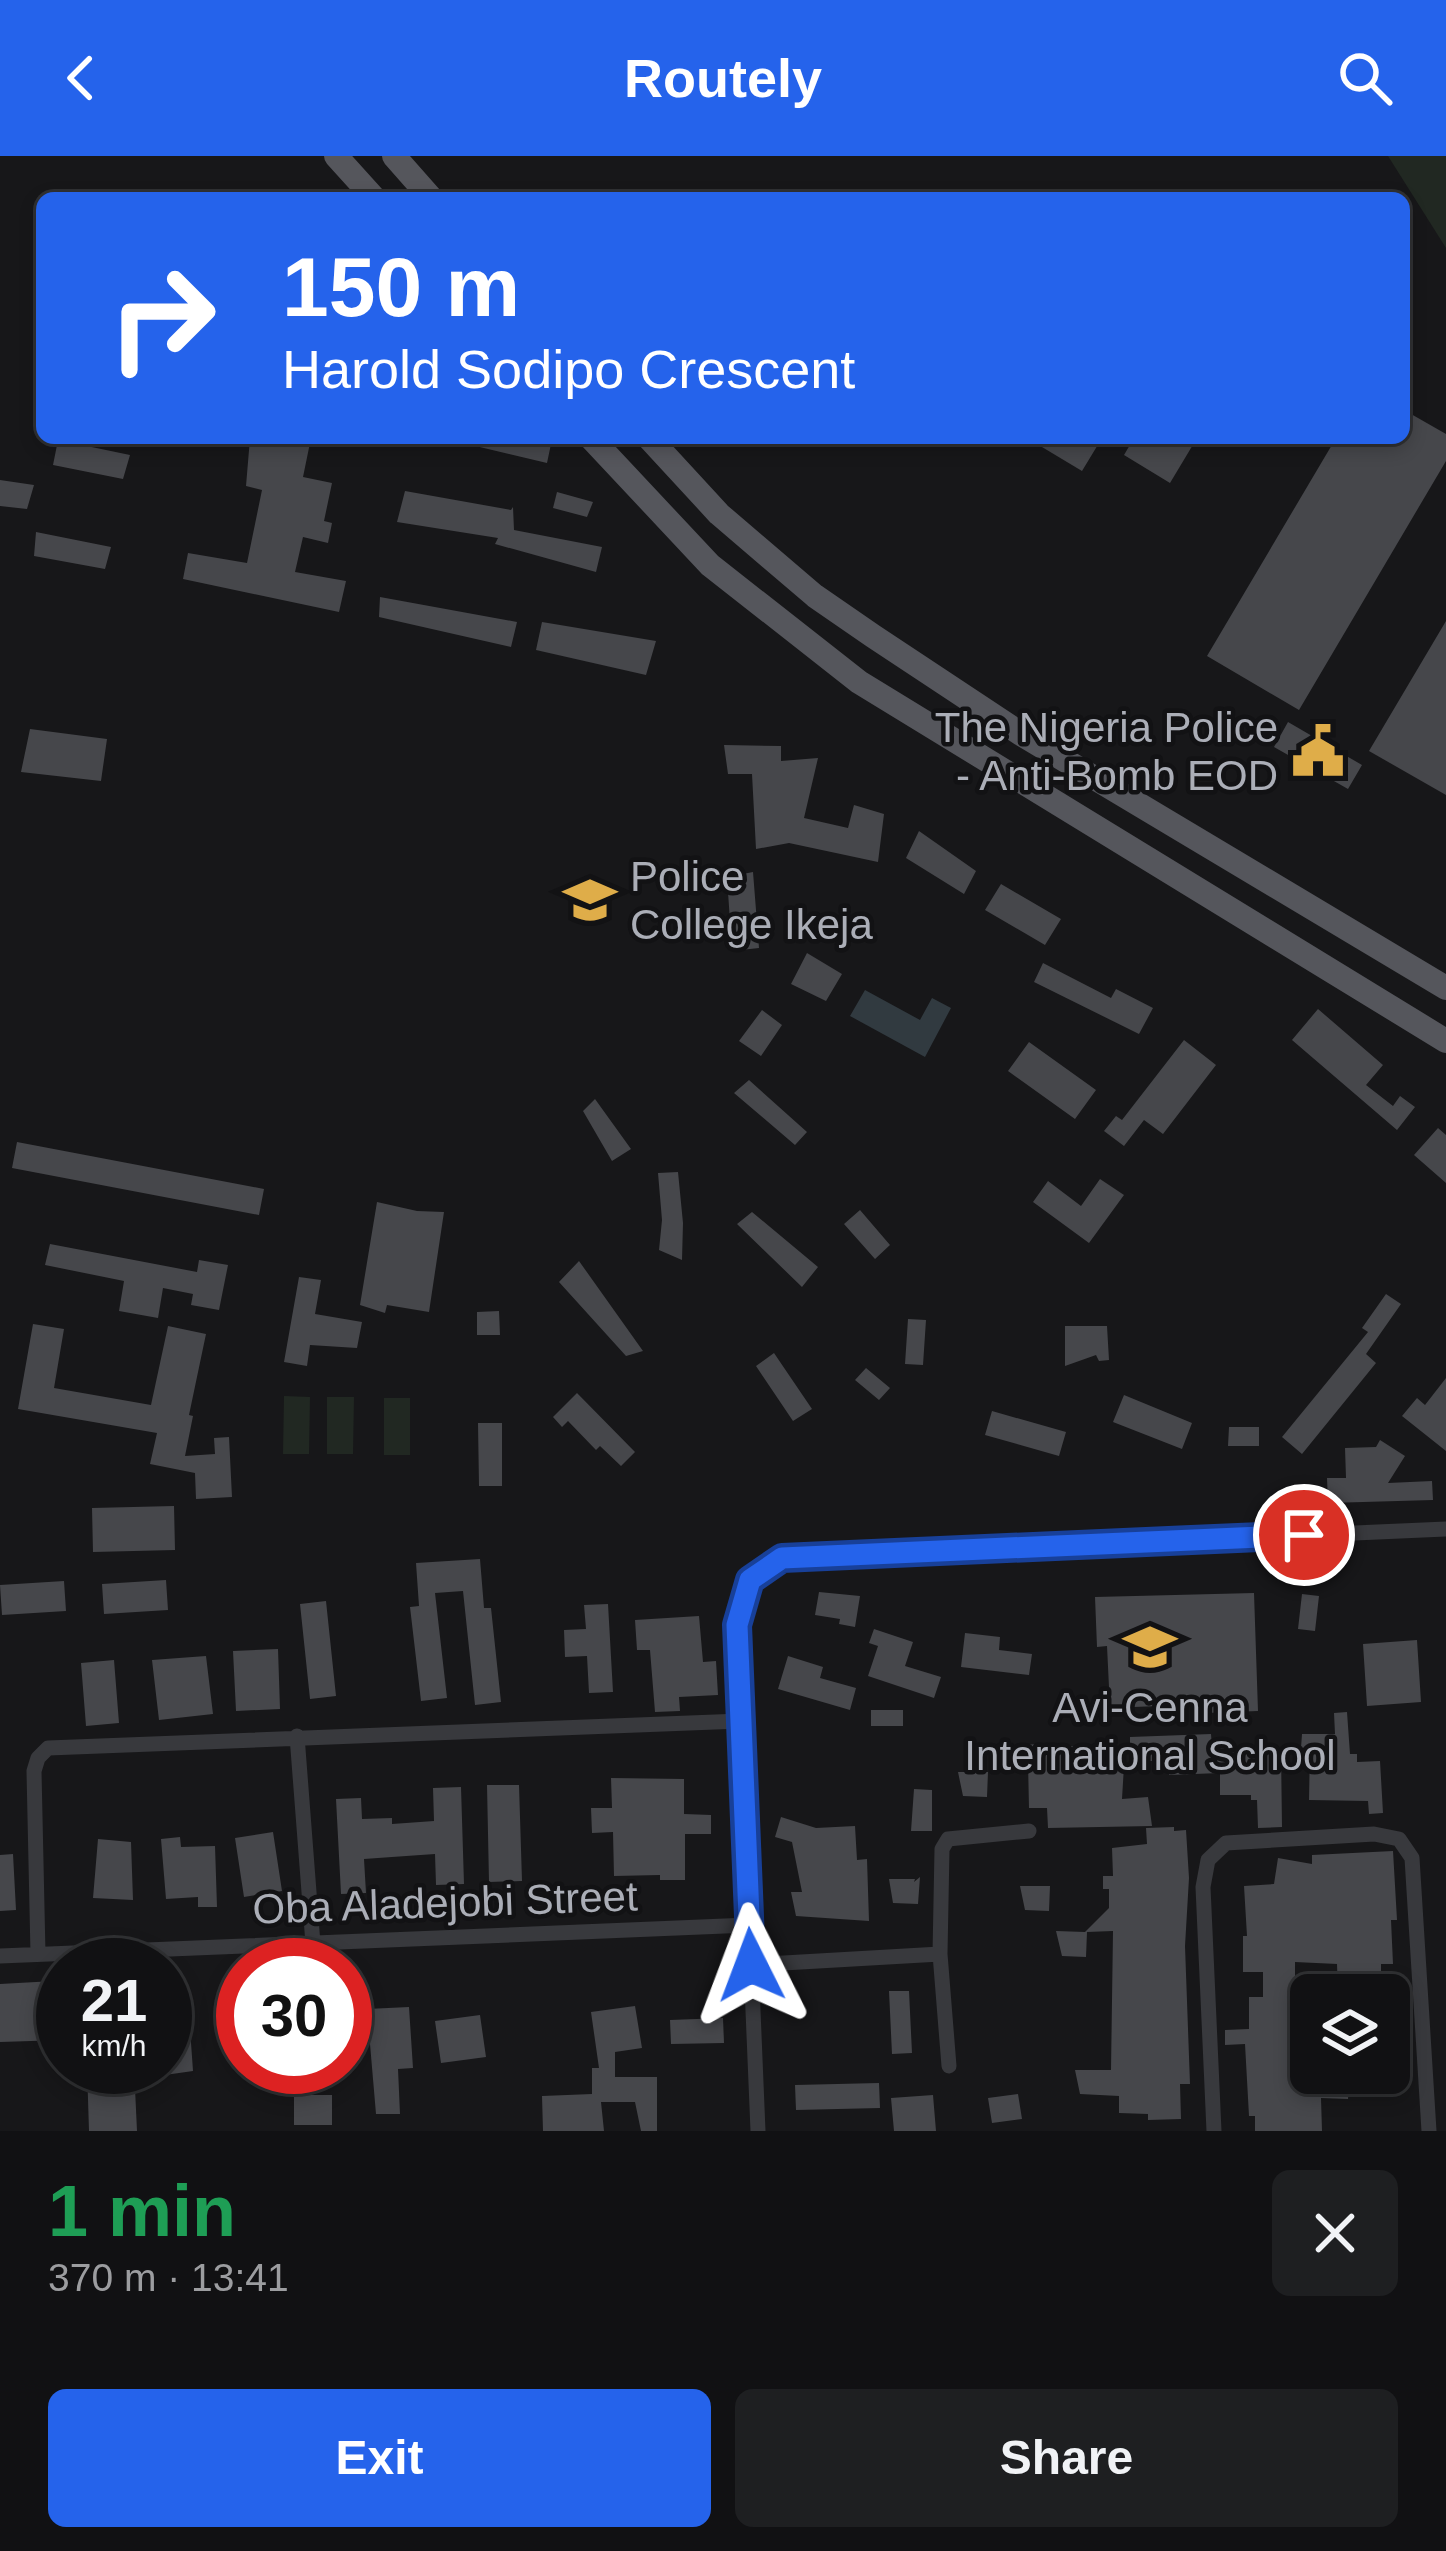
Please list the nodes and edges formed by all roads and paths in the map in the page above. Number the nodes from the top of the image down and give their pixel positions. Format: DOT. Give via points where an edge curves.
graph roads {
  1 [pos="335,156"];
  2 [pos="394,156"];
  3 [pos="368,192"];
  4 [pos="426,192"];
  5 [pos="597,444"];
  6 [pos="655,444"];
  7 [pos="1446,988"];
  8 [pos="1446,1041"];
  9 [pos="1446,1529"];
  10 [pos="741,1721"];
  11 [pos="298,1736"];
  12 [pos="1029,1831"];
  13 [pos="749,1925"];
  14 [pos="38,1938"];
  15 [pos="313,1938"];
  16 [pos="372,1941"];
  17 [pos="36,1954"];
  18 [pos="940,1954"];
  19 [pos="0,1956"];
  20 [pos="751,1965"];
  21 [pos="949,2066"];
  22 [pos="758,2131"];
  23 [pos="1214,2131"];
  24 [pos="1429,2131"];
  1 -- 3 [label="main road"];
  2 -- 4 [label="main road"];
  5 -- 8 [label="main road" via="710,566 859,682"];
  6 -- 7 [label="main road" via="719,514 873,636 1021,734"];
  9 -- 10 [label="street" via="782,1558 750,1580 737,1625"];
  10 -- 11 [label="street"];
  10 -- 13 [label="street"];
  11 -- 14 [label="street" via="48,1748 34,1771"];
  11 -- 15 [label="street"];
  12 -- 18 [label="street" via="948,1839"];
  13 -- 16 [label="street, Oba Aladejobi Street"];
  13 -- 20 [label="street"];
  17 -- 19 [label="street, Oba Aladejobi Street"];
  18 -- 20 [label="street"];
  18 -- 21 [label="street"];
  20 -- 22 [label="street"];
  23 -- 24 [label="street" via="1208,1861 1226,1844 1374,1834 1399,1839 1412,1858"];
}
